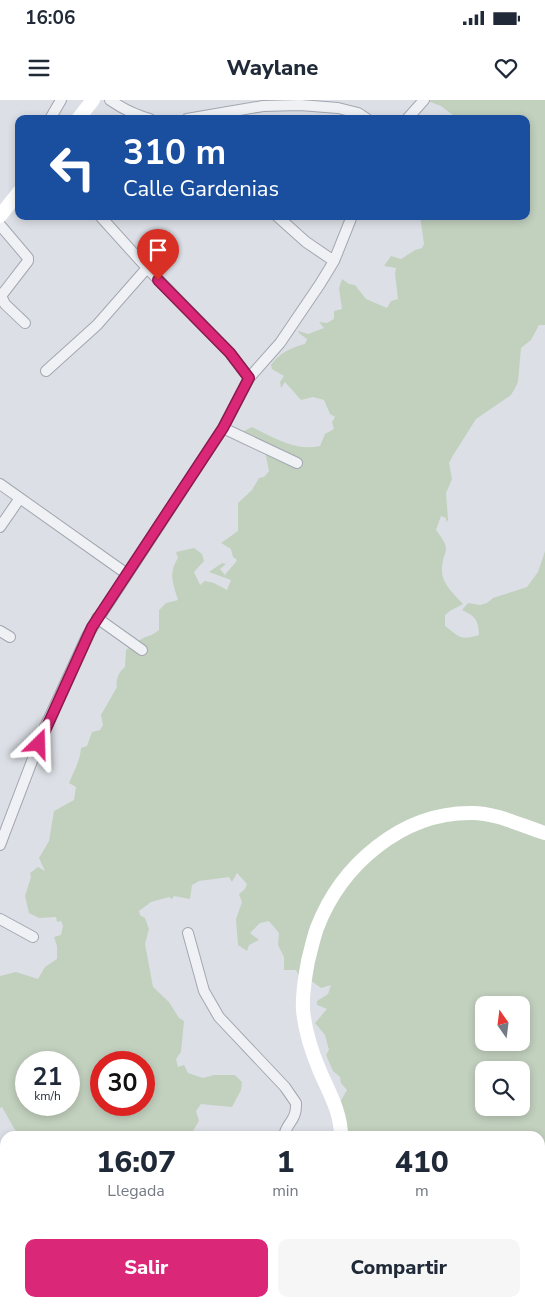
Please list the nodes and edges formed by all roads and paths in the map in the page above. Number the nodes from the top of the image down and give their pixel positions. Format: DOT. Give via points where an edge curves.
graph roads {
  1 [pos="61,100"];
  2 [pos="93,100"];
  3 [pos="110,100"];
  4 [pos="424,100"];
  5 [pos="52,115"];
  6 [pos="81,115"];
  7 [pos="136,115"];
  8 [pos="219,115"];
  9 [pos="361,115"];
  10 [pos="411,115"];
  11 [pos="15,197"];
  12 [pos="0,216"];
  13 [pos="104,220"];
  14 [pos="281,220"];
  15 [pos="350,220"];
  16 [pos="0,225"];
  17 [pos="334,261"];
  18 [pos="147,268"];
  19 [pos="25,324"];
  20 [pos="46,371"];
  21 [pos="249,378"];
  22 [pos="223,428"];
  23 [pos="297,463"];
  24 [pos="0,484"];
  25 [pos="20,498"];
  26 [pos="0,527"];
  27 [pos="127,574"];
  28 [pos="97,618"];
  29 [pos="0,631"];
  30 [pos="10,637"];
  31 [pos="142,650"];
  32 [pos="545,833"];
  33 [pos="0,845"];
  34 [pos="0,919"];
  35 [pos="188,933"];
  36 [pos="34,937"];
  37 [pos="285,1131"];
  38 [pos="340,1131"];
  1 -- 5 [label="street"];
  2 -- 6 [label="main road"];
  3 -- 7 [label="street"];
  4 -- 10 [label="street"];
  8 -- 9 [label="street" via="264,106 300,104 338,108"];
  11 -- 12 [label="main road"];
  13 -- 18 [label="street"];
  14 -- 17 [label="street"];
  15 -- 17 [label="street"];
  16 -- 19 [label="street" via="28,258 1,296"];
  17 -- 21 [label="street" via="280,342"];
  18 -- 20 [label="street" via="97,325"];
  18 -- 21 [label="street" via="230,353"];
  21 -- 22 [label="street"];
  22 -- 23 [label="street"];
  22 -- 27 [label="street"];
  24 -- 25 [label="street"];
  25 -- 26 [label="street"];
  25 -- 27 [label="street"];
  27 -- 28 [label="street"];
  28 -- 31 [label="street"];
  28 -- 33 [label="street" via="45,727"];
  29 -- 30 [label="street"];
  32 -- 38 [label="main road" via="495,816 473,813 440,816 415,824 391,836 369,853 328,904 311,948 303,1005 311,1049 337,1110"];
  34 -- 36 [label="street"];
  35 -- 37 [label="street" via="204,991 219,1016 296,1103 295,1117"];
}
